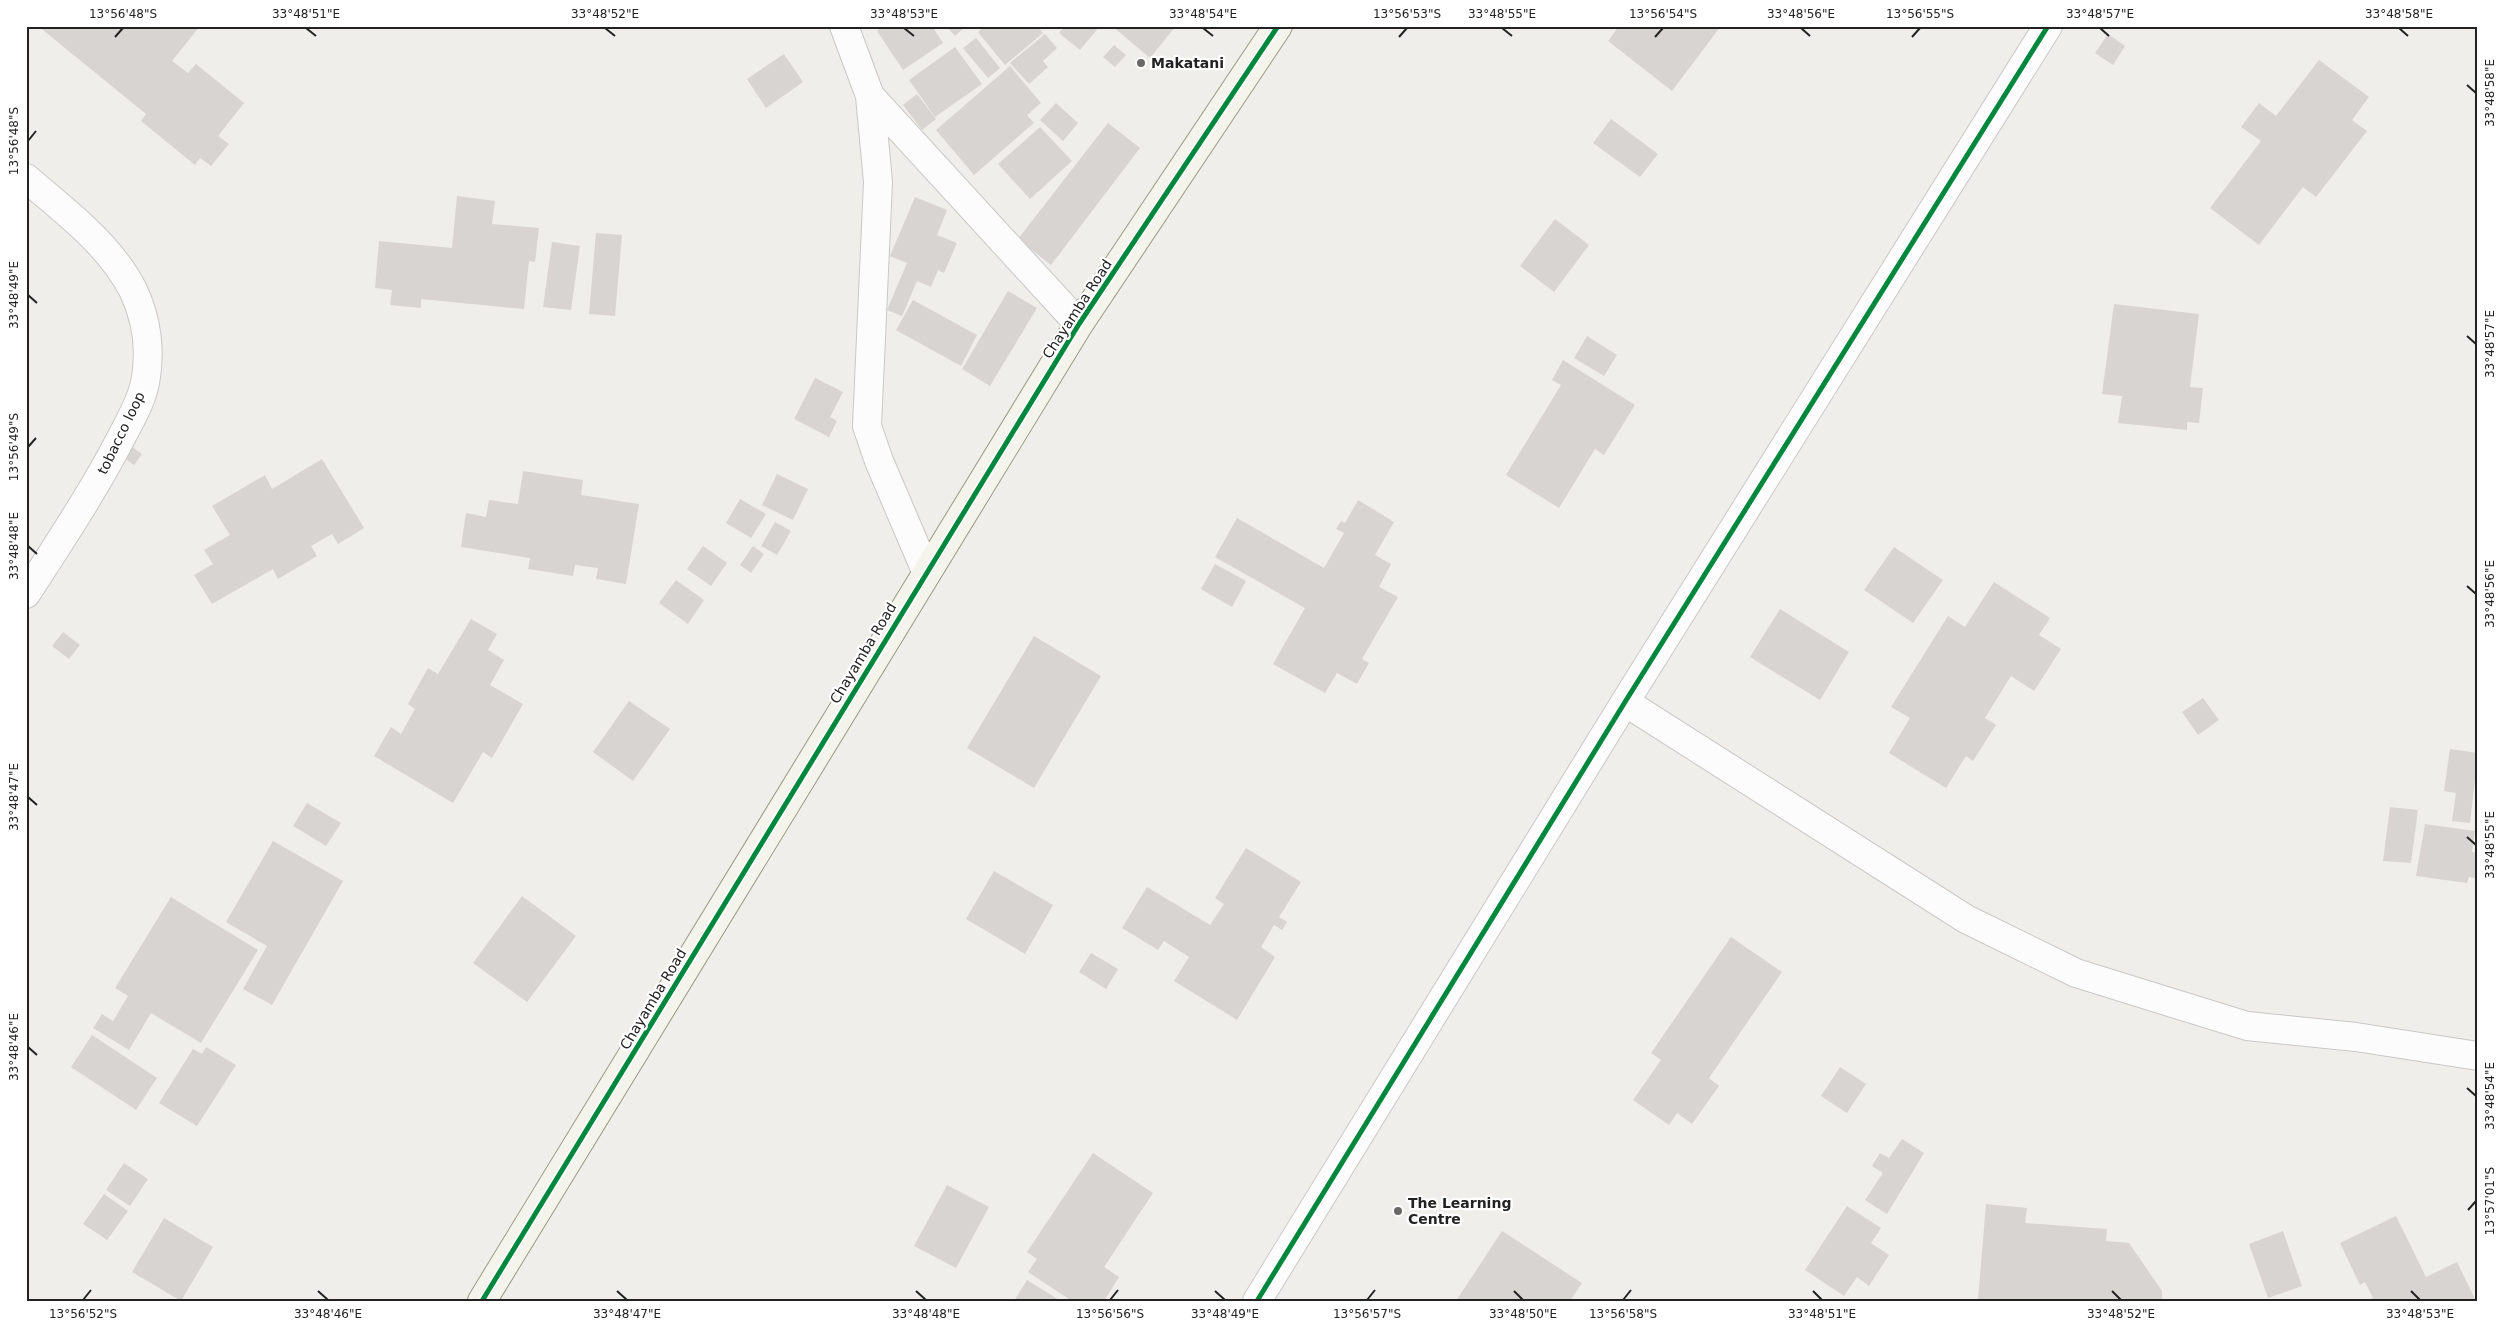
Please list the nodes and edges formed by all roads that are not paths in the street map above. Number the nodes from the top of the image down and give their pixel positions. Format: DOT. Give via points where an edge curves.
graph roads {
  1 [pos="844,26"];
  2 [pos="1278,26"];
  3 [pos="2048,26"];
  4 [pos="870,96"];
  5 [pos="26,178"];
  6 [pos="1079,324"];
  7 [pos="926,571"];
  8 [pos="26,594"];
  9 [pos="1626,702"];
  10 [pos="2478,1056"];
  11 [pos="482,1301"];
  12 [pos="1257,1301"];
  1 -- 4 [label="street"];
  2 -- 6 [label="street, Chayamba Road"];
  3 -- 9 [label="street"];
  4 -- 6 [label="street"];
  4 -- 7 [label="street" via="878,182 867,426"];
  5 -- 8 [label="street, tobacco loop" via="69,214 116,264 133,290 143,319 148,350 144,384 131,419 104,471"];
  6 -- 7 [label="street, Chayamba Road"];
  7 -- 11 [label="street, Chayamba Road"];
  9 -- 10 [label="street" via="1966,919 2076,973 2247,1026 2356,1037"];
  9 -- 12 [label="street"];
}
